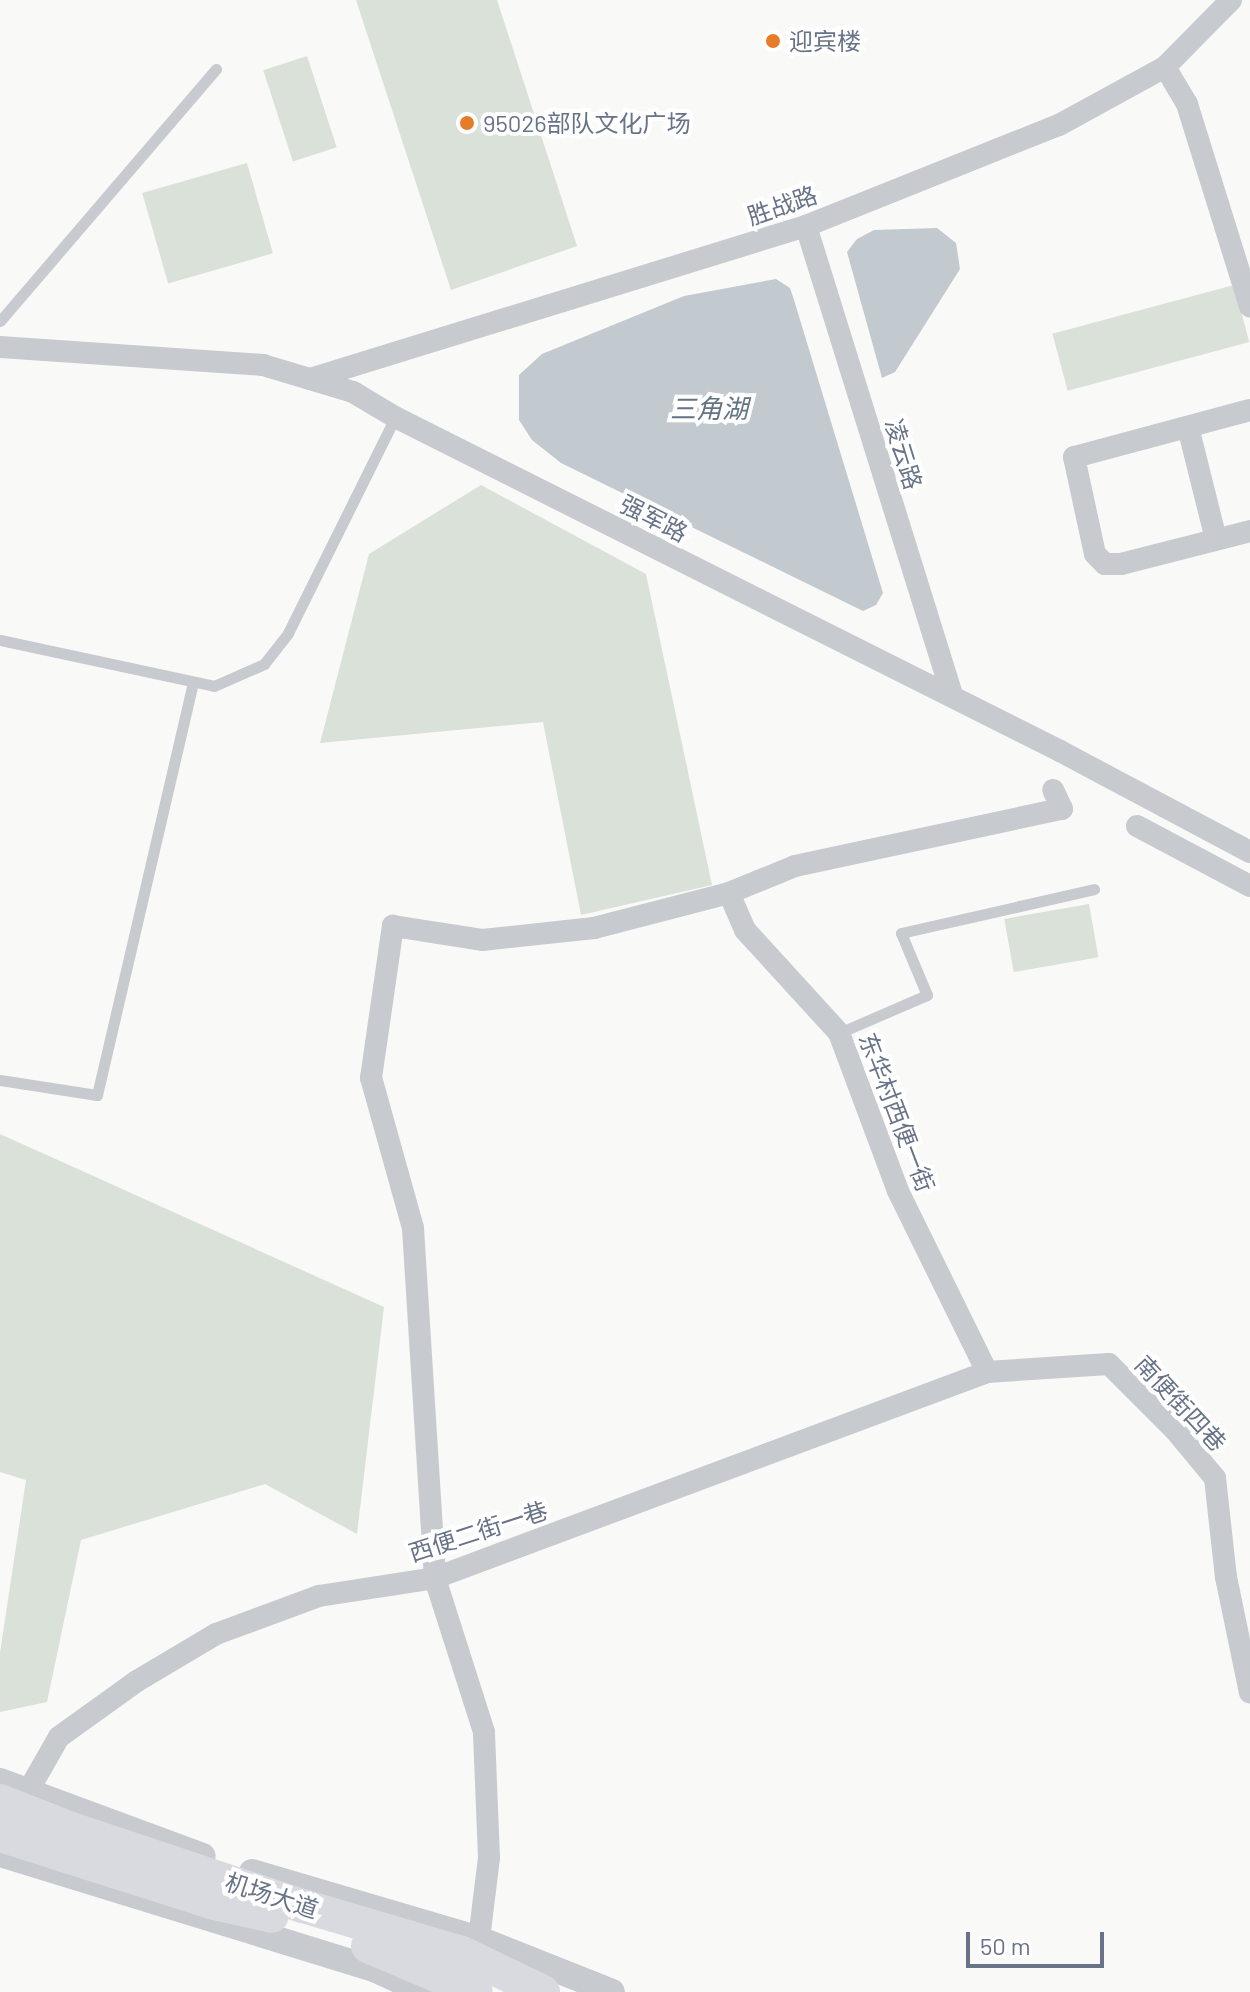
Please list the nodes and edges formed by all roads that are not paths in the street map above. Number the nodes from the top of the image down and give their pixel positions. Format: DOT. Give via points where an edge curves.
graph roads {
  1 [pos="1231,0"];
  2 [pos="1165,67"];
  3 [pos="216,69"];
  4 [pos="806,226"];
  5 [pos="1245,276"];
  6 [pos="1250,306"];
  7 [pos="0,321"];
  8 [pos="0,347"];
  9 [pos="310,379"];
  10 [pos="1250,410"];
  11 [pos="395,417"];
  12 [pos="1188,427"];
  13 [pos="1250,531"];
  14 [pos="1216,539"];
  15 [pos="0,640"];
  16 [pos="193,682"];
  17 [pos="952,696"];
  18 [pos="1053,790"];
  19 [pos="1137,826"];
  20 [pos="1250,852"];
  21 [pos="1250,886"];
  22 [pos="1094,889"];
  23 [pos="729,893"];
  24 [pos="839,1033"];
  25 [pos="0,1080"];
  26 [pos="987,1372"];
  27 [pos="435,1578"];
  28 [pos="1250,1693"];
  29 [pos="0,1781"];
  30 [pos="14,1797"];
  31 [pos="0,1835"];
  32 [pos="0,1854"];
  33 [pos="479,1939"];
  34 [pos="424,1992"];
  35 [pos="476,1992"];
  36 [pos="543,1992"];
  37 [pos="612,1992"];
  1 -- 2 [label="street, 胜战路"];
  2 -- 4 [label="street, 胜战路" via="1059,125"];
  2 -- 5 [label="street" via="1187,104"];
  3 -- 7 [label="lane"];
  4 -- 9 [label="street, 胜战路"];
  4 -- 17 [label="street, 凌云路"];
  5 -- 6 [label="street"];
  8 -- 9 [label="street, 强军路" via="263,365"];
  9 -- 11 [label="street, 强军路" via="353,392"];
  10 -- 12 [label="street"];
  11 -- 16 [label="lane" via="288,633 264,664 214,686"];
  11 -- 17 [label="street, 强军路"];
  12 -- 14 [label="street"];
  12 -- 14 [label="street" via="1074,457 1095,554 1105,564 1121,564"];
  13 -- 14 [label="street"];
  15 -- 16 [label="lane"];
  16 -- 25 [label="lane" via="97,1095"];
  17 -- 20 [label="street, 强军路"];
  18 -- 23 [label="street" via="1062,809 795,866"];
  19 -- 21 [label="street"];
  22 -- 24 [label="lane" via="901,933 927,995"];
  23 -- 24 [label="street, 东华村西便一街" via="745,930"];
  23 -- 27 [label="street" via="594,928 482,940 393,926 371,1078 413,1228"];
  24 -- 26 [label="street, 东华村西便一街" via="898,1191"];
  26 -- 27 [label="street, 西便二街一巷"];
  26 -- 28 [label="street, 南便街四巷" via="1109,1364 1215,1478 1226,1577"];
  27 -- 30 [label="street, 西便二街一巷" via="319,1596 216,1634 137,1681 59,1737"];
  27 -- 33 [label="street" via="484,1732 489,1858"];
  29 -- 30 [label="street"];
  30 -- 33 [label="street"];
  30 -- 36 [label="main road, 机场大道" via="71,1829 462,1953"];
  31 -- 35 [label="main road, 机场大道" via="349,1940"];
  32 -- 34 [label="street" via="376,1970"];
  33 -- 37 [label="street"];
}
